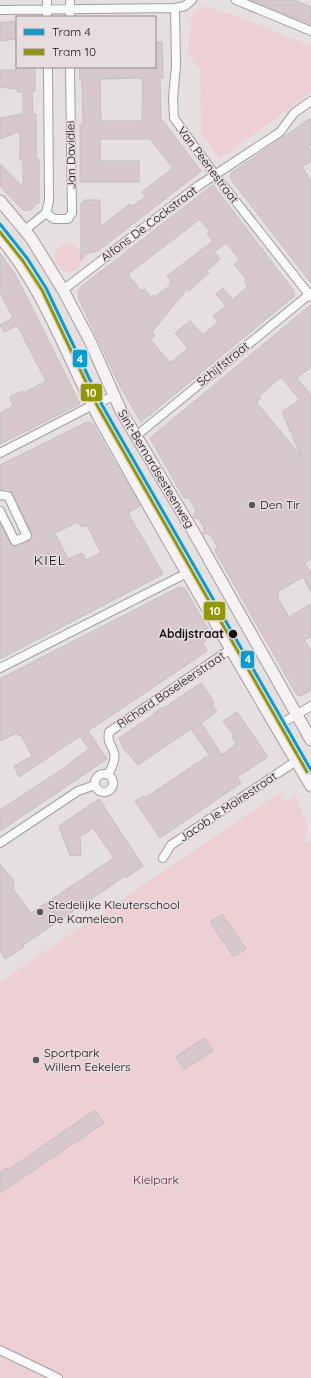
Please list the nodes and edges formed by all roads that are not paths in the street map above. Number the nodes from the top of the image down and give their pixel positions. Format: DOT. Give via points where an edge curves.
graph roads {
  1 [pos="47,0"];
  2 [pos="70,0"];
  3 [pos="192,0"];
  4 [pos="236,0"];
  5 [pos="175,8"];
  6 [pos="0,10"];
  7 [pos="47,13"];
  8 [pos="70,13"];
  9 [pos="311,31"];
  10 [pos="48,68"];
  11 [pos="70,68"];
  12 [pos="311,101"];
  13 [pos="215,175"];
  14 [pos="0,201"];
  15 [pos="46,213"];
  16 [pos="25,230"];
  17 [pos="0,237"];
  18 [pos="63,290"];
  19 [pos="310,295"];
  20 [pos="114,396"];
  21 [pos="92,405"];
  22 [pos="136,436"];
  23 [pos="0,452"];
  24 [pos="0,495"];
  25 [pos="0,511"];
  26 [pos="187,573"];
  27 [pos="231,649"];
  28 [pos="0,668"];
  29 [pos="311,706"];
  30 [pos="297,715"];
  31 [pos="276,727"];
  32 [pos="311,740"];
  33 [pos="296,761"];
  34 [pos="108,775"];
  35 [pos="95,785"];
  36 [pos="311,786"];
  37 [pos="0,843"];
  38 [pos="163,858"];
  39 [pos="0,1350"];
  40 [pos="58,1378"];
  1 -- 7 [label="street"];
  2 -- 8 [label="street"];
  3 -- 5 [label="street" via="185,6"];
  4 -- 9 [label="street"];
  5 -- 8 [label="street"];
  5 -- 13 [label="street, Van Peenestraat" via="174,118"];
  6 -- 7 [label="street"];
  7 -- 8 [label="street"];
  10 -- 15 [label="street, Jan Davidlei" via="49,201"];
  11 -- 15 [label="street, Jan Davidlei" via="72,213 68,219 54,219"];
  12 -- 13 [label="street, Alfons De Cockstraat" via="294,113 280,132"];
  13 -- 18 [label="street, Alfons De Cockstraat"];
  13 -- 19 [label="street, Van Peenestraat"];
  14 -- 16 [label="street, Sint-Bernardsesteenweg"];
  15 -- 16 [label="street"];
  16 -- 18 [label="street, Sint-Bernardsesteenweg"];
  17 -- 21 [label="street, Sint-Bernardsesteenweg" via="45,305"];
  18 -- 20 [label="street, Sint-Bernardsesteenweg" via="90,341"];
  19 -- 22 [label="street, Schijfstraat"];
  20 -- 21 [label="street"];
  20 -- 22 [label="street, Sint-Bernardsesteenweg"];
  21 -- 23 [label="street"];
  21 -- 26 [label="street, Sint-Bernardsesteenweg"];
  22 -- 30 [label="street, Sint-Bernardsesteenweg"];
  24 -- 25 [label="street" via="8,496 27,536 15,541"];
  26 -- 27 [label="street, Sint-Bernardsesteenweg"];
  26 -- 28 [label="street"];
  27 -- 31 [label="street, Sint-Bernardsesteenweg"];
  27 -- 34 [label="street, Richard Baseleerstraat" via="109,732 108,741 114,752 114,759"];
  29 -- 30 [label="street"];
  30 -- 31 [label="street"];
  30 -- 32 [label="street, Sint-Bernardsesteenweg"];
  31 -- 33 [label="street, Sint-Bernardsesteenweg"];
  33 -- 36 [label="street, Sint-Bernardsesteenweg"];
  33 -- 38 [label="street, Jacob le Mairestraat" via="172,845"];
  34 -- 35 [label="street, Richard Baseleerstraat" via="100,775"];
  34 -- 35 [label="street, Richard Baseleerstraat" via="112,782 108,790 101,791"];
  35 -- 37 [label="street, Richard Baseleerstraat" via="78,791"];
  39 -- 40 [label="street"];
}
